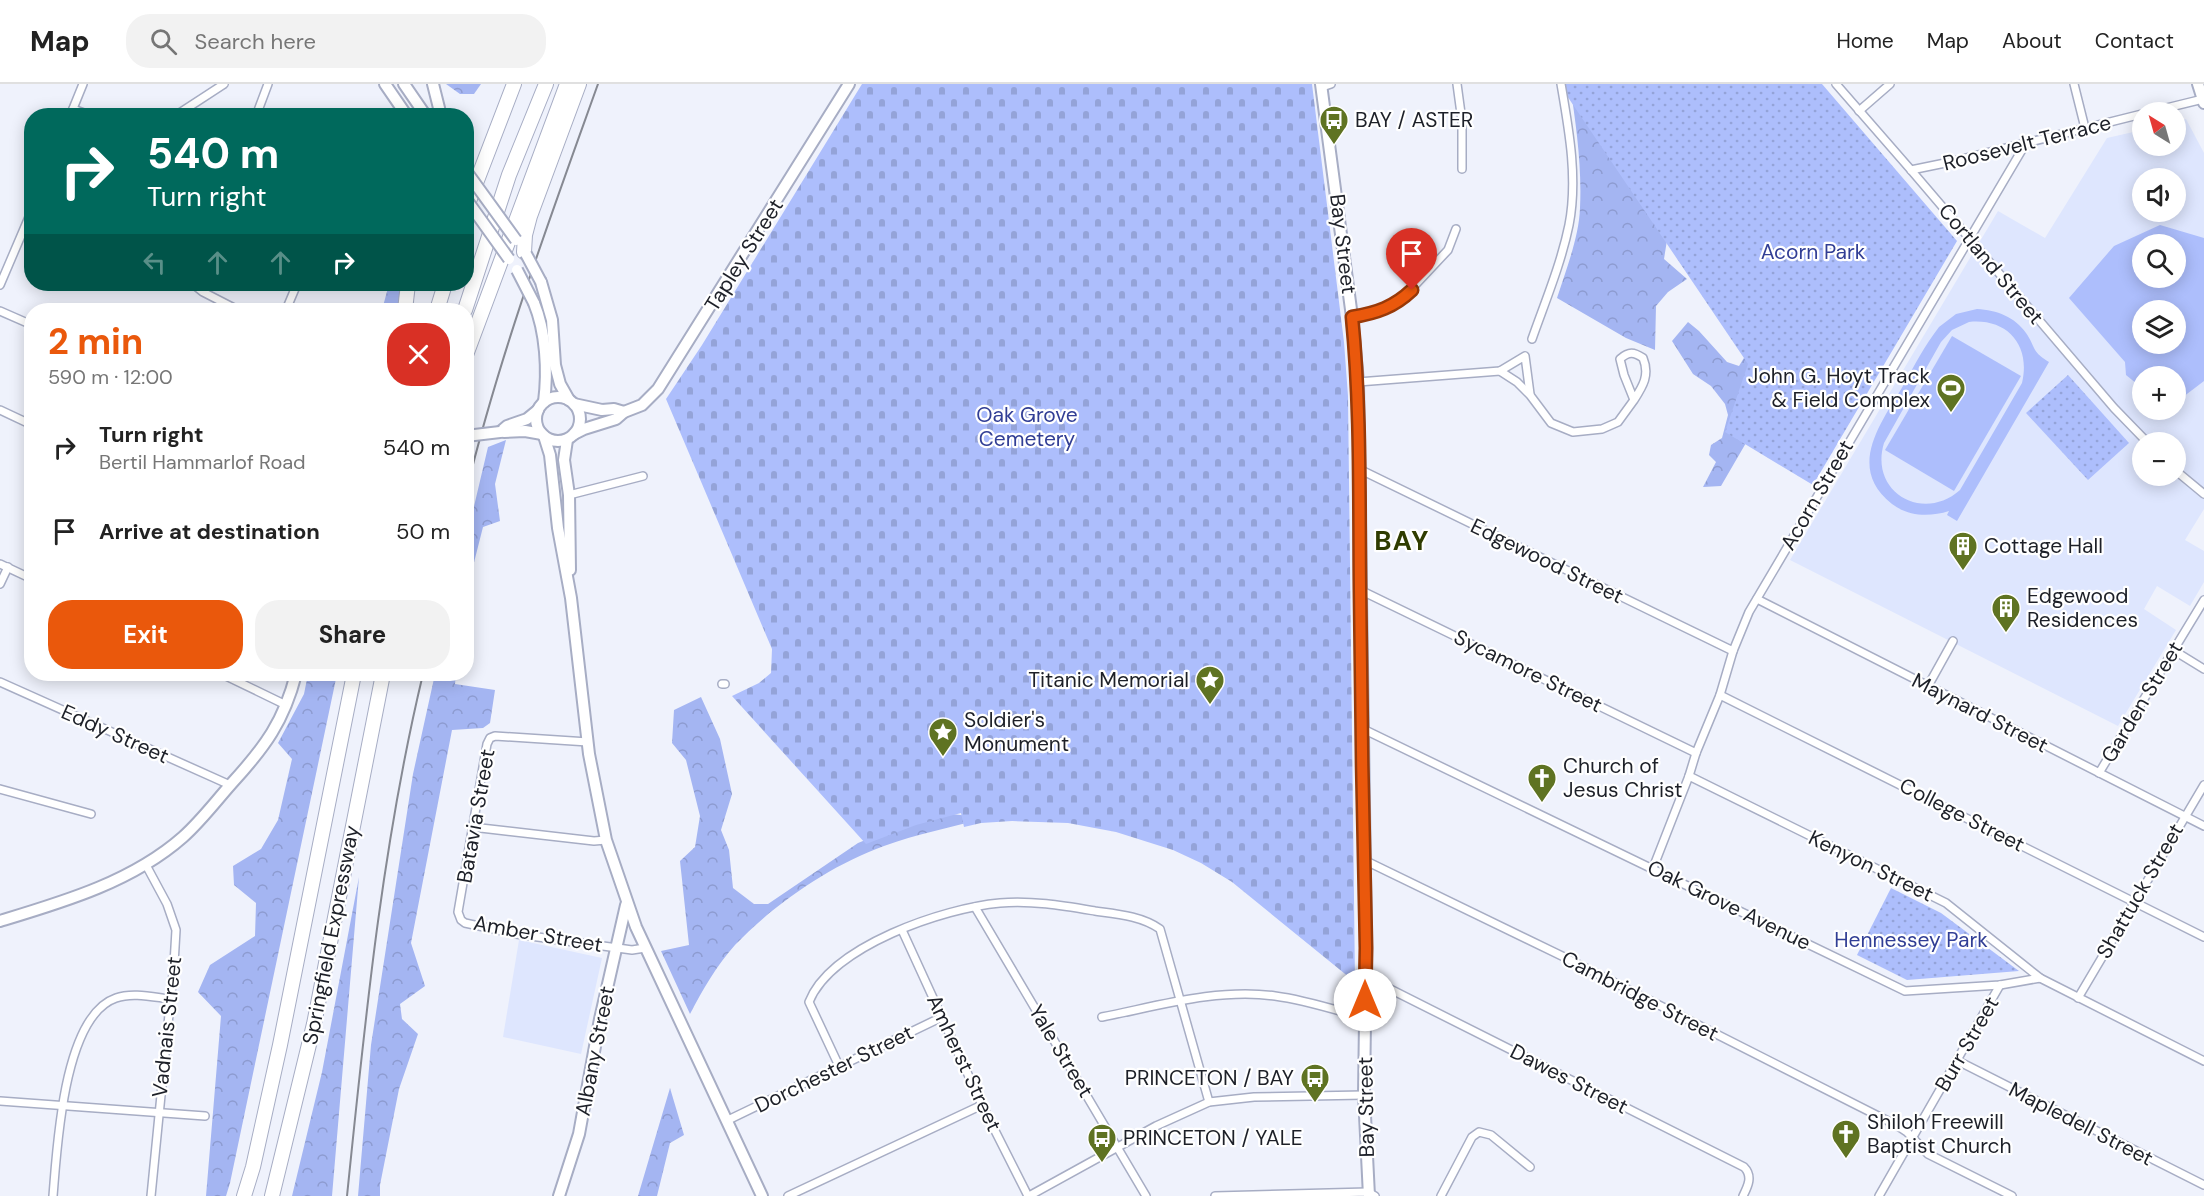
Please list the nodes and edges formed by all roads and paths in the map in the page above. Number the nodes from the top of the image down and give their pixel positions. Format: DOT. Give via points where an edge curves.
graph roads {
  1 [pos="83,84"];
  2 [pos="224,84"];
  3 [pos="268,84"];
  4 [pos="385,84"];
  5 [pos="404,84"];
  6 [pos="433,84"];
  7 [pos="514,84"];
  8 [pos="546,84"];
  9 [pos="567,84"];
  10 [pos="579,84"];
  11 [pos="849,84"];
  12 [pos="1457,84"];
  13 [pos="1561,84"];
  14 [pos="1836,84"];
  15 [pos="1890,84"];
  16 [pos="2074,84"];
  17 [pos="2198,84"];
  18 [pos="1324,85"];
  19 [pos="411,89"];
  20 [pos="2203,101"];
  21 [pos="2186,105"];
  22 [pos="74,108"];
  23 [pos="187,108"];
  24 [pos="259,108"];
  25 [pos="402,108"];
  26 [pos="413,108"];
  27 [pos="422,108"];
  28 [pos="439,108"];
  29 [pos="1859,111"];
  30 [pos="2132,116"];
  31 [pos="2085,128"];
  32 [pos="2026,143"];
  33 [pos="1462,169"];
  34 [pos="1911,170"];
  35 [pos="474,182"];
  36 [pos="474,188"];
  37 [pos="474,210"];
  38 [pos="24,229"];
  39 [pos="1456,229"];
  40 [pos="1969,240"];
  41 [pos="525,253"];
  42 [pos="474,282"];
  43 [pos="0,285"];
  44 [pos="202,291"];
  45 [pos="224,303"];
  46 [pos="0,311"];
  47 [pos="1352,317"];
  48 [pos="24,322"];
  49 [pos="474,334"];
  50 [pos="1532,339"];
  51 [pos="1500,371"];
  52 [pos="1358,382"];
  53 [pos="1530,395"];
  54 [pos="1634,400"];
  55 [pos="571,402"];
  56 [pos="541,406"];
  57 [pos="0,410"];
  58 [pos="624,412"];
  59 [pos="24,421"];
  60 [pos="500,432"];
  61 [pos="2137,432"];
  62 [pos="474,435"];
  63 [pos="543,435"];
  64 [pos="571,437"];
  65 [pos="1360,470"];
  66 [pos="643,476"];
  67 [pos="2186,479"];
  68 [pos="2204,494"];
  69 [pos="569,495"];
  70 [pos="0,564"];
  71 [pos="8,567"];
  72 [pos="24,575"];
  73 [pos="0,584"];
  74 [pos="1360,590"];
  75 [pos="571,598"];
  76 [pos="1757,599"];
  77 [pos="2204,600"];
  78 [pos="1953,641"];
  79 [pos="2172,650"];
  80 [pos="1733,651"];
  81 [pos="2204,669"];
  82 [pos="236,681"];
  83 [pos="294,681"];
  84 [pos="353,681"];
  85 [pos="382,681"];
  86 [pos="0,682"];
  87 [pos="1928,686"];
  88 [pos="1720,695"];
  89 [pos="286,705"];
  90 [pos="1363,729"];
  91 [pos="588,742"];
  92 [pos="1696,753"];
  93 [pos="2099,773"];
  94 [pos="1689,776"];
  95 [pos="2204,784"];
  96 [pos="230,785"];
  97 [pos="0,789"];
  98 [pos="91,814"];
  99 [pos="2184,816"];
  100 [pos="2204,826"];
  101 [pos="472,827"];
  102 [pos="606,840"];
  103 [pos="1364,860"];
  104 [pos="146,865"];
  105 [pos="1653,868"];
  106 [pos="2133,902"];
  107 [pos="627,904"];
  108 [pos="975,907"];
  109 [pos="461,920"];
  110 [pos="0,921"];
  111 [pos="902,930"];
  112 [pos="2204,936"];
  113 [pos="615,948"];
  114 [pos="645,948"];
  115 [pos="2040,978"];
  116 [pos="1364,982"];
  117 [pos="2000,985"];
  118 [pos="2078,998"];
  119 [pos="170,999"];
  120 [pos="1180,1002"];
  121 [pos="942,1017"];
  122 [pos="1102,1017"];
  123 [pos="1365,1018"];
  124 [pos="2204,1061"];
  125 [pos="1958,1062"];
  126 [pos="839,1066"];
  127 [pos="1364,1095"];
  128 [pos="0,1101"];
  129 [pos="1209,1102"];
  130 [pos="982,1105"];
  131 [pos="62,1106"];
  132 [pos="158,1112"];
  133 [pos="205,1116"];
  134 [pos="726,1121"];
  135 [pos="1912,1139"];
  136 [pos="1118,1148"];
  137 [pos="1530,1167"];
  138 [pos="2204,1185"];
  139 [pos="1371,1195"];
  140 [pos="53,1196"];
  141 [pos="151,1196"];
  142 [pos="244,1196"];
  143 [pos="272,1196"];
  144 [pos="559,1196"];
  145 [pos="762,1196"];
  146 [pos="788,1196"];
  147 [pos="1028,1196"];
  148 [pos="1146,1196"];
  149 [pos="1215,1196"];
  150 [pos="1442,1196"];
  151 [pos="1743,1196"];
  152 [pos="1879,1196"];
  153 [pos="2012,1196"];
  1 -- 22 [label="street"];
  2 -- 23 [label="street"];
  3 -- 24 [label="street"];
  4 -- 25 [label="main road"];
  5 -- 19 [label="main road"];
  6 -- 28 [label="main road"];
  7 -- 36 [label="highway"];
  8 -- 42 [label="highway" via="509,175"];
  9 -- 49 [label="highway"];
  10 -- 41 [label="highway" via="530,216"];
  11 -- 58 [label="main road, Tapley Street" via="669,374 642,405"];
  12 -- 33 [label="street"];
  13 -- 50 [label="street" via="1572,172 1569,225"];
  14 -- 29 [label="street, Cortland Street"];
  15 -- 29 [label="street"];
  16 -- 31 [label="street"];
  17 -- 20 [label="main road"];
  18 -- 47 [label="main road, Bay Street"];
  19 -- 26 [label="main road"];
  19 -- 27 [label="main road"];
  20 -- 21 [label="street"];
  29 -- 34 [label="street, Cortland Street"];
  30 -- 31 [label="street, Roosevelt Terrace"];
  31 -- 32 [label="street, Roosevelt Terrace"];
  32 -- 34 [label="street, Roosevelt Terrace"];
  32 -- 40 [label="street, Acorn Street"];
  34 -- 40 [label="street, Cortland Street"];
  35 -- 41 [label="main road, bridge"];
  37 -- 56 [label="main road, bridge" via="517,270 534,303 544,349 546,383"];
  38 -- 43 [label="street"];
  39 -- 47 [label="street" via="1448,250 1400,301 1379,312"];
  40 -- 61 [label="street, Cortland Street"];
  40 -- 76 [label="street, Acorn Street"];
  41 -- 55 [label="main road, bridge" via="541,282 552,320 555,365"];
  44 -- 45 [label="street"];
  46 -- 48 [label="street"];
  47 -- 52 [label="main road, Bay Street"];
  51 -- 52 [label="street"];
  51 -- 53 [label="street"];
  51 -- 53 [label="street" via="1525,356"];
  52 -- 65 [label="main road, Bay Street"];
  53 -- 54 [label="street" via="1551,423 1573,432 1602,429 1618,422"];
  54 -- 54 [label="street" via="1620,359 1632,352 1643,358 1646,366 1645,380"];
  55 -- 56 [label="main road" via="556,397"];
  55 -- 58 [label="main road"];
  55 -- 64 [label="main road" via="580,419"];
  56 -- 60 [label="main road" via="527,419"];
  56 -- 63 [label="main road" via="536,420"];
  57 -- 59 [label="street"];
  58 -- 64 [label="main road, Tapley Street"];
  60 -- 62 [label="main road, bridge"];
  60 -- 63 [label="main road"];
  63 -- 64 [label="main road" via="555,441"];
  63 -- 75 [label="main road" via="550,455"];
  64 -- 69 [label="main road" via="564,460"];
  65 -- 74 [label="main road, Bay Street"];
  65 -- 80 [label="street, Edgewood Street"];
  66 -- 69 [label="street"];
  67 -- 68 [label="street"];
  69 -- 75 [label="main road"];
  70 -- 71 [label="street"];
  71 -- 72 [label="street"];
  71 -- 73 [label="street"];
  74 -- 90 [label="main road, Bay Street"];
  74 -- 92 [label="street, Sycamore Street"];
  75 -- 91 [label="main road"];
  76 -- 80 [label="street, Acorn Street"];
  76 -- 87 [label="street, Maynard Street"];
  77 -- 79 [label="street, Garden Street"];
  78 -- 87 [label="street"];
  79 -- 81 [label="street"];
  79 -- 93 [label="street, Garden Street"];
  80 -- 88 [label="street, Acorn Street"];
  82 -- 89 [label="street"];
  83 -- 89 [label="main road"];
  84 -- 142 [label="highway, Springfield Expressway" via="280,1045"];
  85 -- 143 [label="highway, Springfield Expressway" via="314,1024"];
  86 -- 96 [label="street, Eddy Street"];
  87 -- 93 [label="street, Maynard Street"];
  88 -- 92 [label="street, Acorn Street"];
  88 -- 106 [label="street, College Street"];
  89 -- 96 [label="main road" via="272,735"];
  90 -- 103 [label="main road, Bay Street"];
  90 -- 105 [label="street, Oak Grove Avenue"];
  91 -- 101 [label="street, Batavia Street" via="490,738"];
  91 -- 102 [label="main road"];
  92 -- 94 [label="street, Acorn Street"];
  93 -- 99 [label="street, Maynard Street"];
  94 -- 105 [label="street, Acorn Street"];
  94 -- 115 [label="street, Kenyon Street" via="1946,903"];
  95 -- 99 [label="street, Shattuck Street"];
  96 -- 104 [label="main road" via="183,837"];
  97 -- 98 [label="street"];
  99 -- 100 [label="street, Maynard Street"];
  99 -- 106 [label="street, Shattuck Street"];
  101 -- 102 [label="street"];
  101 -- 109 [label="street, Batavia Street" via="458,912"];
  102 -- 107 [label="main road"];
  103 -- 116 [label="main road, Bay Street"];
  103 -- 135 [label="street, Cambridge Street" via="1898,1126"];
  104 -- 110 [label="main road" via="80,894"];
  104 -- 119 [label="street, Vadnais Street" via="176,930"];
  105 -- 117 [label="street, Oak Grove Avenue" via="1905,991"];
  106 -- 112 [label="street, College Street"];
  106 -- 118 [label="street, Shattuck Street"];
  107 -- 113 [label="main road, Albany Street"];
  107 -- 114 [label="main road"];
  108 -- 111 [label="street" via="936,916"];
  108 -- 120 [label="street" via="1041,904 1118,914 1151,923 1160,929"];
  108 -- 136 [label="street, Yale Street"];
  109 -- 113 [label="street, Amber Street" via="516,934"];
  111 -- 121 [label="street, Amherst Street"];
  111 -- 126 [label="street" via="866,946 815,989 809,1002"];
  113 -- 114 [label="street, Amber Street"];
  113 -- 144 [label="main road, Albany Street" via="579,1134"];
  114 -- 134 [label="main road"];
  115 -- 117 [label="street, Oak Grove Avenue"];
  115 -- 118 [label="street"];
  116 -- 123 [label="main road, Bay Street"];
  116 -- 151 [label="street, Dawes Street" via="1390,989 1744,1167 1749,1180"];
  117 -- 125 [label="street, Burr Street"];
  118 -- 124 [label="street"];
  119 -- 131 [label="street" via="127,995 100,1007 70,1064"];
  119 -- 132 [label="street, Vadnais Street"];
  120 -- 122 [label="street"];
  120 -- 123 [label="street" via="1235,995 1275,996"];
  120 -- 129 [label="street"];
  121 -- 126 [label="street, Dorchester Street"];
  121 -- 130 [label="street, Amherst Street"];
  123 -- 127 [label="main road, Bay Street"];
  125 -- 135 [label="street, Burr Street"];
  125 -- 138 [label="street, Mapledell Street"];
  126 -- 134 [label="street, Dorchester Street"];
  127 -- 129 [label="street" via="1254,1096"];
  127 -- 139 [label="main road, Bay Street"];
  128 -- 131 [label="street"];
  129 -- 136 [label="street"];
  130 -- 146 [label="street"];
  130 -- 147 [label="street, Amherst Street"];
  131 -- 132 [label="street"];
  131 -- 140 [label="street"];
  132 -- 133 [label="street"];
  132 -- 141 [label="street, Vadnais Street"];
  134 -- 145 [label="main road"];
  135 -- 152 [label="street, Burr Street"];
  135 -- 153 [label="street, Cambridge Street" via="1928,1154"];
  136 -- 147 [label="street"];
  136 -- 148 [label="street, Yale Street"];
  137 -- 150 [label="street" via="1491,1135 1479,1132 1472,1137"];
  139 -- 149 [label="street"];
}
